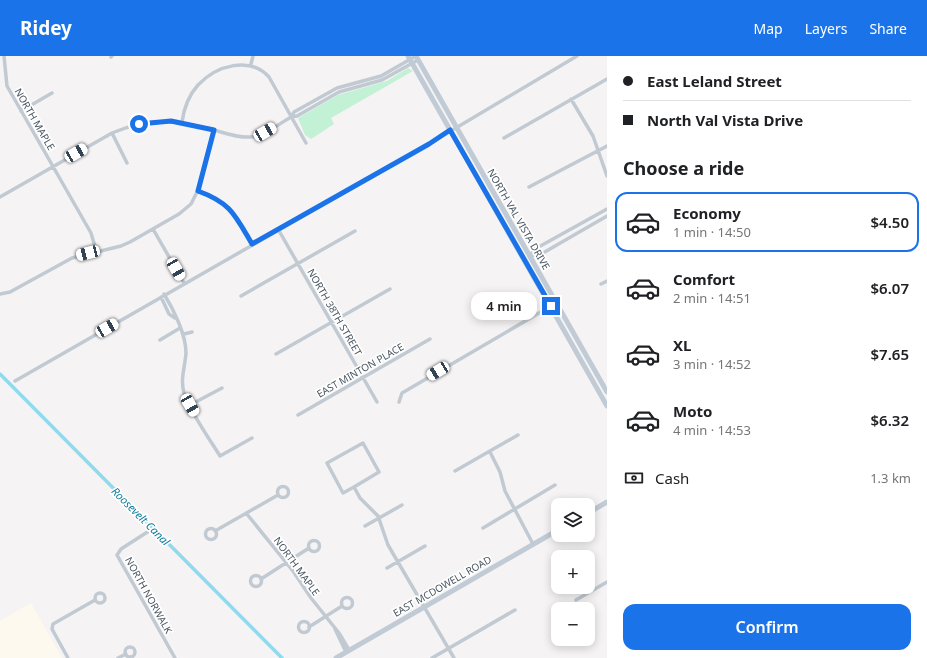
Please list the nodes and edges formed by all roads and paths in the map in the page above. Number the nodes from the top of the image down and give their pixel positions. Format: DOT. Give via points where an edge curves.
graph roads {
  1 [pos="4,56"];
  2 [pos="252,56"];
  3 [pos="577,56"];
  4 [pos="417,57"];
  5 [pos="410,60"];
  6 [pos="251,64"];
  7 [pos="607,79"];
  8 [pos="52,93"];
  9 [pos="571,99"];
  10 [pos="21,111"];
  11 [pos="291,117"];
  12 [pos="182,122"];
  13 [pos="456,126"];
  14 [pos="214,130"];
  15 [pos="450,130"];
  16 [pos="112,133"];
  17 [pos="504,138"];
  18 [pos="306,143"];
  19 [pos="607,146"];
  20 [pos="599,150"];
  21 [pos="127,163"];
  22 [pos="52,166"];
  23 [pos="607,176"];
  24 [pos="529,187"];
  25 [pos="198,191"];
  26 [pos="0,197"];
  27 [pos="607,209"];
  28 [pos="507,216"];
  29 [pos="607,216"];
  30 [pos="501,219"];
  31 [pos="512,224"];
  32 [pos="506,227"];
  33 [pos="153,229"];
  34 [pos="278,230"];
  35 [pos="355,231"];
  36 [pos="520,239"];
  37 [pos="514,242"];
  38 [pos="252,244"];
  39 [pos="96,250"];
  40 [pos="530,256"];
  41 [pos="524,259"];
  42 [pos="298,264"];
  43 [pos="535,265"];
  44 [pos="529,268"];
  45 [pos="607,281"];
  46 [pos="184,283"];
  47 [pos="601,284"];
  48 [pos="390,289"];
  49 [pos="0,294"];
  50 [pos="164,294"];
  51 [pos="241,296"];
  52 [pos="161,298"];
  53 [pos="556,303"];
  54 [pos="551,306"];
  55 [pos="562,312"];
  56 [pos="556,316"];
  57 [pos="175,318"];
  58 [pos="332,322"];
  59 [pos="180,328"];
  60 [pos="192,332"];
  61 [pos="184,334"];
  62 [pos="160,340"];
  63 [pos="430,340"];
  64 [pos="276,354"];
  65 [pos="593,367"];
  66 [pos="587,371"];
  67 [pos="364,378"];
  68 [pos="15,381"];
  69 [pos="222,388"];
  70 [pos="607,392"];
  71 [pos="377,402"];
  72 [pos="399,402"];
  73 [pos="190,405"];
  74 [pos="607,406"];
  75 [pos="298,415"];
  76 [pos="518,435"];
  77 [pos="252,438"];
  78 [pos="490,452"];
  79 [pos="455,471"];
  80 [pos="555,485"];
  81 [pos="354,486"];
  82 [pos="278,495"];
  83 [pos="607,502"];
  84 [pos="402,505"];
  85 [pos="595,509"];
  86 [pos="514,510"];
  87 [pos="246,514"];
  88 [pos="378,518"];
  89 [pos="365,526"];
  90 [pos="483,528"];
  91 [pos="149,531"];
  92 [pos="215,531"];
  93 [pos="551,534"];
  94 [pos="533,544"];
  95 [pos="425,546"];
  96 [pos="310,548"];
  97 [pos="398,562"];
  98 [pos="286,563"];
  99 [pos="387,568"];
  100 [pos="261,579"];
  101 [pos="607,582"];
  102 [pos="95,600"];
  103 [pos="576,600"];
  104 [pos="342,606"];
  105 [pos="424,607"];
  106 [pos="515,610"];
  107 [pos="326,617"];
  108 [pos="309,627"];
  109 [pos="448,648"];
  110 [pos="348,651"];
  111 [pos="126,654"];
  112 [pos="68,658"];
  113 [pos="118,658"];
  114 [pos="174,658"];
  115 [pos="336,658"];
  116 [pos="432,658"];
  117 [pos="454,658"];
  1 -- 10 [label="street, NORTH MAPLE" via="7,86"];
  2 -- 6 [label="street"];
  3 -- 13 [label="street"];
  4 -- 5 [label="street"];
  4 -- 13 [label="main road, NORTH VAL VISTA DRIVE"];
  5 -- 11 [label="street" via="376,78 337,88 294,112"];
  5 -- 15 [label="main road, NORTH VAL VISTA DRIVE"];
  6 -- 11 [label="street" via="265,72"];
  6 -- 12 [label="street" via="232,64 206,79 189,99"];
  7 -- 9 [label="street"];
  8 -- 10 [label="street"];
  9 -- 17 [label="street"];
  9 -- 20 [label="street"];
  10 -- 22 [label="street, NORTH MAPLE"];
  11 -- 14 [label="street" via="265,132 249,137"];
  11 -- 18 [label="street"];
  12 -- 14 [label="street"];
  12 -- 16 [label="street" via="155,121"];
  13 -- 15 [label="street"];
  13 -- 28 [label="main road, NORTH VAL VISTA DRIVE"];
  14 -- 25 [label="street"];
  15 -- 30 [label="main road, NORTH VAL VISTA DRIVE"];
  15 -- 34 [label="street"];
  16 -- 21 [label="street"];
  16 -- 22 [label="street"];
  19 -- 20 [label="street"];
  20 -- 23 [label="street"];
  20 -- 24 [label="street"];
  22 -- 26 [label="street"];
  22 -- 39 [label="street, NORTH MAPLE" via="91,233"];
  25 -- 33 [label="street" via="186,209"];
  25 -- 38 [label="street" via="226,205 237,217"];
  27 -- 40 [label="street" via="535,249"];
  28 -- 30 [label="main road"];
  28 -- 31 [label="main road, NORTH VAL VISTA DRIVE"];
  29 -- 40 [label="street" via="543,253"];
  30 -- 32 [label="main road, NORTH VAL VISTA DRIVE"];
  31 -- 32 [label="main road"];
  31 -- 36 [label="main road, NORTH VAL VISTA DRIVE"];
  32 -- 37 [label="main road, NORTH VAL VISTA DRIVE"];
  33 -- 39 [label="street" via="121,246"];
  33 -- 46 [label="street"];
  34 -- 38 [label="street"];
  34 -- 42 [label="street, NORTH 38TH STREET"];
  35 -- 42 [label="street"];
  36 -- 37 [label="main road"];
  36 -- 40 [label="main road, NORTH VAL VISTA DRIVE"];
  37 -- 41 [label="main road, NORTH VAL VISTA DRIVE"];
  38 -- 46 [label="street"];
  39 -- 49 [label="street" via="72,258 15,289"];
  40 -- 41 [label="main road"];
  40 -- 43 [label="main road, NORTH VAL VISTA DRIVE"];
  41 -- 44 [label="main road, NORTH VAL VISTA DRIVE"];
  42 -- 51 [label="street"];
  42 -- 58 [label="street, NORTH 38TH STREET"];
  43 -- 44 [label="main road"];
  43 -- 53 [label="main road, NORTH VAL VISTA DRIVE"];
  44 -- 54 [label="main road, NORTH VAL VISTA DRIVE"];
  45 -- 47 [label="street"];
  46 -- 50 [label="street"];
  48 -- 58 [label="street"];
  50 -- 52 [label="street"];
  50 -- 57 [label="street" via="174,311"];
  52 -- 57 [label="street" via="169,314"];
  52 -- 68 [label="street"];
  53 -- 54 [label="main road"];
  53 -- 55 [label="main road, NORTH VAL VISTA DRIVE"];
  54 -- 56 [label="main road, NORTH VAL VISTA DRIVE"];
  54 -- 72 [label="street" via="402,393"];
  55 -- 56 [label="main road"];
  55 -- 65 [label="main road, NORTH VAL VISTA DRIVE"];
  56 -- 66 [label="main road, NORTH VAL VISTA DRIVE"];
  57 -- 59 [label="street"];
  58 -- 64 [label="street"];
  58 -- 67 [label="street, NORTH 38TH STREET"];
  59 -- 61 [label="street"];
  59 -- 62 [label="street"];
  60 -- 61 [label="street"];
  61 -- 73 [label="street" via="186,355 183,385"];
  63 -- 67 [label="street, EAST MINTON PLACE"];
  65 -- 66 [label="main road"];
  65 -- 70 [label="main road, NORTH VAL VISTA DRIVE"];
  66 -- 74 [label="main road, NORTH VAL VISTA DRIVE"];
  67 -- 71 [label="street, NORTH 38TH STREET"];
  67 -- 75 [label="street, EAST MINTON PLACE"];
  69 -- 73 [label="street"];
  73 -- 77 [label="street" via="220,456"];
  76 -- 78 [label="street"];
  78 -- 79 [label="street"];
  78 -- 86 [label="street"];
  80 -- 86 [label="street"];
  81 -- 81 [label="street" via="343,492 327,463 363,443 379,472"];
  81 -- 88 [label="street" via="360,498"];
  82 -- 87 [label="street"];
  83 -- 85 [label="main road"];
  84 -- 88 [label="street"];
  86 -- 90 [label="street"];
  86 -- 94 [label="street"];
  87 -- 92 [label="street"];
  87 -- 98 [label="street, NORTH MAPLE"];
  88 -- 89 [label="street"];
  88 -- 97 [label="street" via="388,545"];
  91 -- 114 [label="street, NORTH NORWALK" via="121,549 117,555"];
  93 -- 94 [label="main road, EAST MCDOWELL ROAD"];
  94 -- 105 [label="main road, EAST MCDOWELL ROAD"];
  95 -- 97 [label="street"];
  96 -- 98 [label="street"];
  97 -- 99 [label="street"];
  97 -- 105 [label="street"];
  98 -- 100 [label="street"];
  98 -- 107 [label="street, NORTH MAPLE"];
  101 -- 103 [label="street"];
  102 -- 112 [label="street" via="53,624 52,629"];
  104 -- 107 [label="street"];
  105 -- 109 [label="street"];
  105 -- 110 [label="main road, EAST MCDOWELL ROAD"];
  106 -- 109 [label="street"];
  107 -- 108 [label="street"];
  107 -- 110 [label="street, NORTH MAPLE"];
  109 -- 116 [label="street"];
  109 -- 117 [label="street"];
  110 -- 115 [label="main road, EAST MCDOWELL ROAD"];
  111 -- 113 [label="street"];
}
